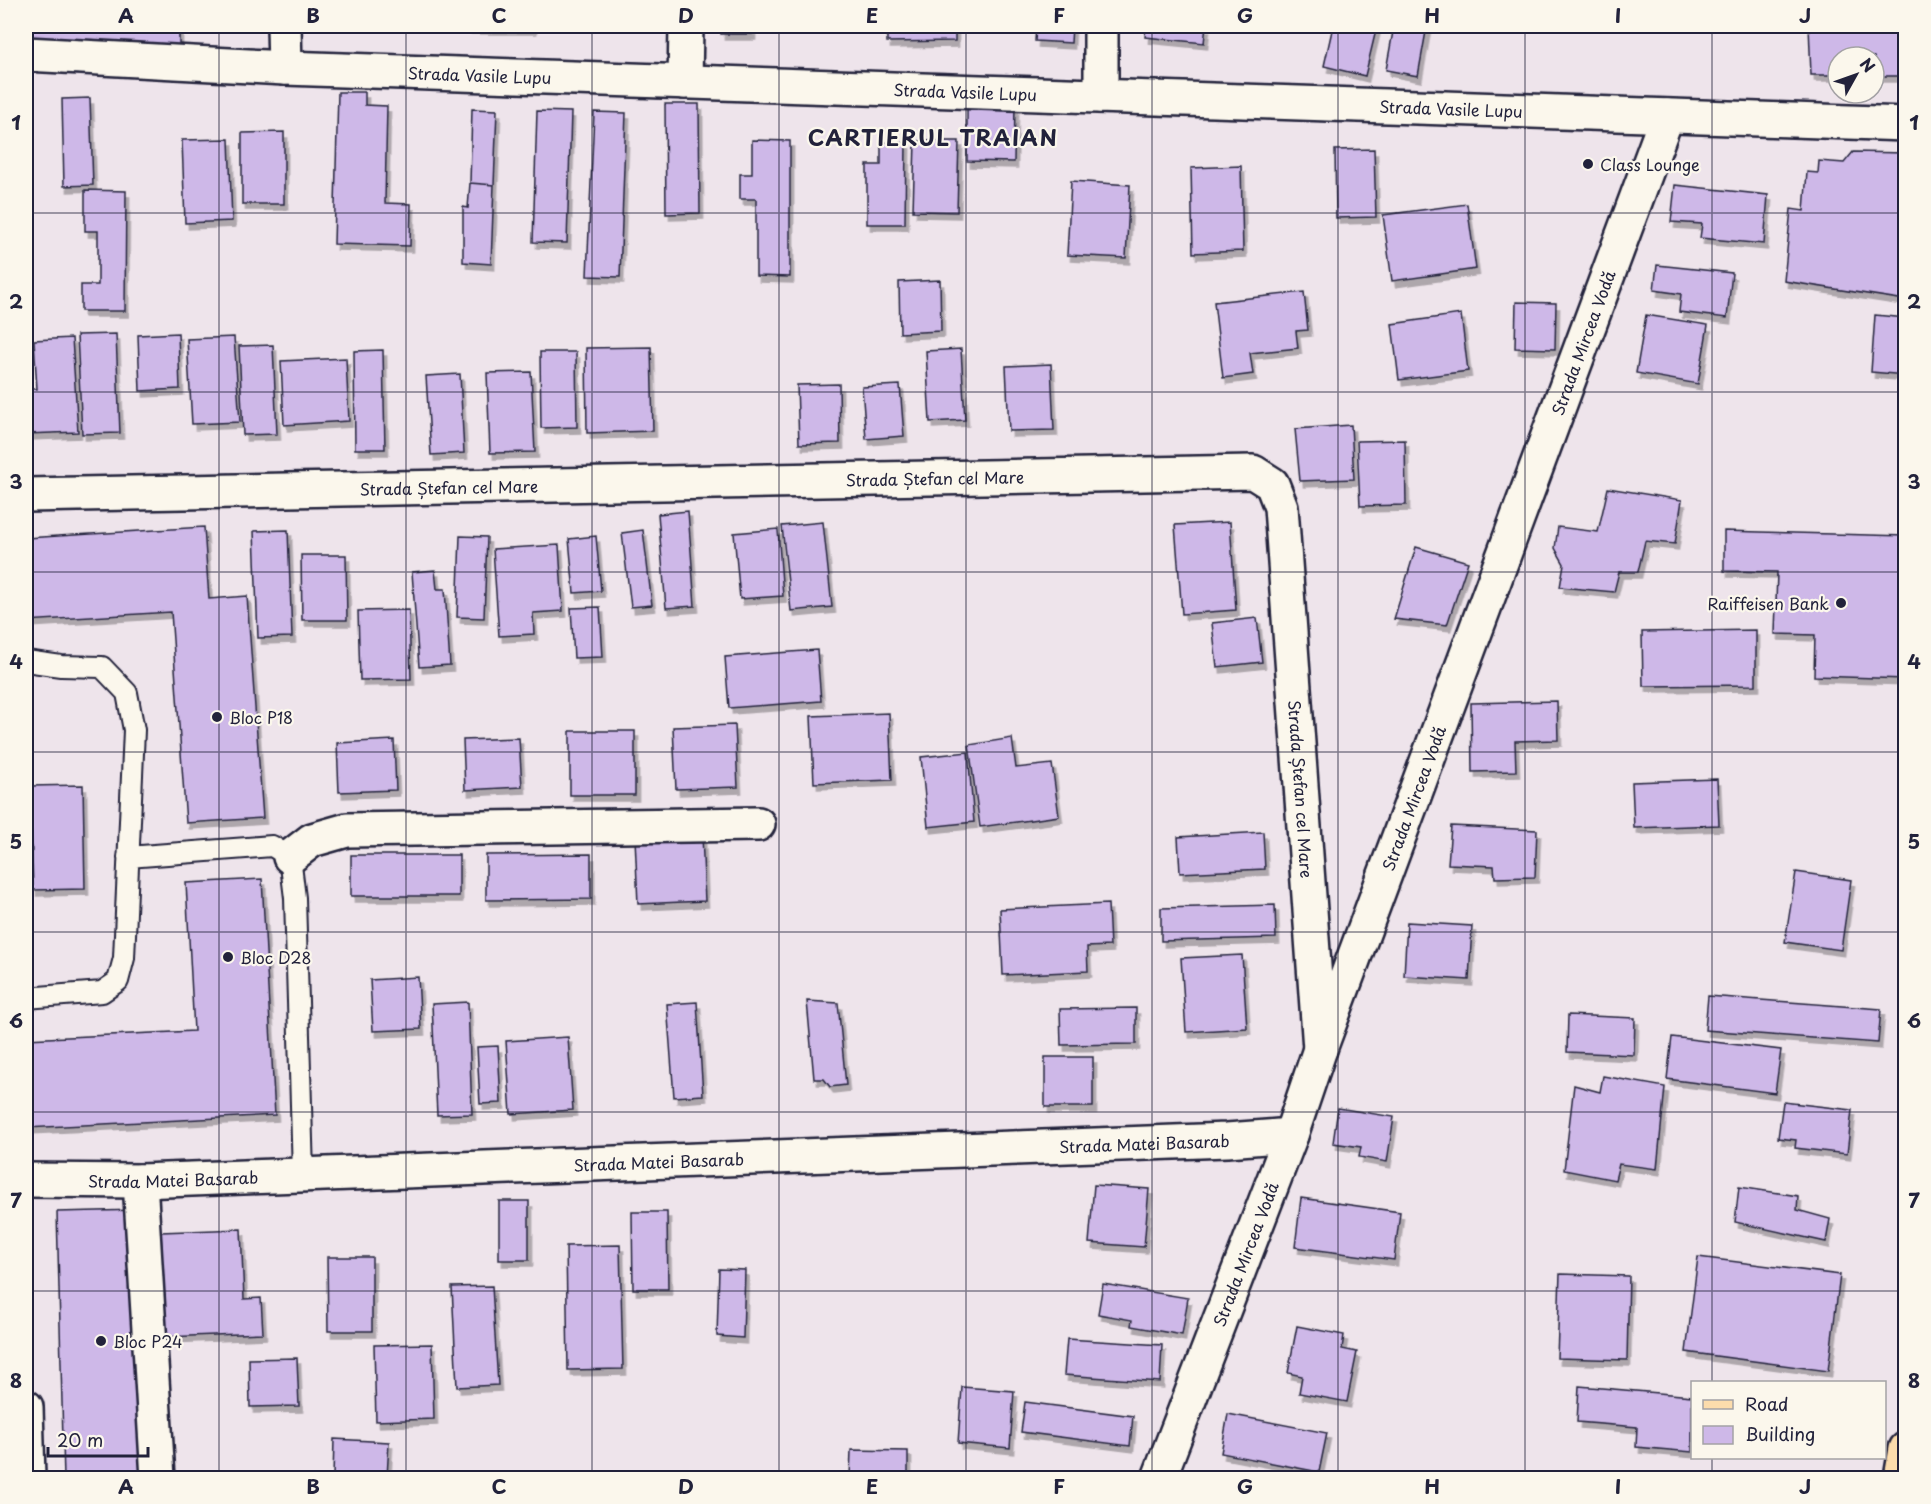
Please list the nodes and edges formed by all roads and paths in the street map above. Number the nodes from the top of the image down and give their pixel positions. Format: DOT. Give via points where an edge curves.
graph roads {
  1 [pos="284,26"];
  2 [pos="686,26"];
  3 [pos="1101,26"];
  4 [pos="26,54"];
  5 [pos="285,68"];
  6 [pos="686,82"];
  7 [pos="1101,96"];
  8 [pos="1667,116"];
  9 [pos="1905,124"];
  10 [pos="26,495"];
  11 [pos="26,661"];
  12 [pos="758,824"];
  13 [pos="128,857"];
  14 [pos="290,857"];
  15 [pos="26,998"];
  16 [pos="1320,1049"];
  17 [pos="1291,1135"];
  18 [pos="303,1173"];
  19 [pos="26,1180"];
  20 [pos="140,1181"];
  21 [pos="26,1407"];
  22 [pos="1905,1449"];
  23 [pos="27,1472"];
  24 [pos="158,1479"];
  25 [pos="1159,1479"];
  26 [pos="1901,1479"];
  1 -- 5 [label="street"];
  2 -- 6 [label="street"];
  3 -- 7 [label="street"];
  4 -- 5 [label="street, Strada Vasile Lupu"];
  5 -- 6 [label="street, Strada Vasile Lupu"];
  6 -- 7 [label="street, Strada Vasile Lupu"];
  7 -- 8 [label="street, Strada Vasile Lupu"];
  8 -- 9 [label="street, Strada Vasile Lupu"];
  8 -- 16 [label="street, Strada Mircea Vodă"];
  10 -- 16 [label="street, Strada Ștefan cel Mare" via="1253,472 1272,484 1281,507"];
  11 -- 13 [label="lane" via="102,668 127,693 134,729"];
  12 -- 14 [label="street" via="347,830 312,840"];
  13 -- 14 [label="lane" via="272,846"];
  13 -- 15 [label="lane" via="124,958 118,981 102,992"];
  14 -- 18 [label="lane" via="295,898"];
  16 -- 17 [label="street, Strada Mircea Vodă"];
  17 -- 18 [label="street, Strada Matei Basarab"];
  17 -- 25 [label="street, Strada Mircea Vodă"];
  18 -- 20 [label="street, Strada Matei Basarab"];
  19 -- 20 [label="street, Strada Matei Basarab"];
  20 -- 24 [label="street"];
  21 -- 23 [label="street"];
  22 -- 26 [label="main road"];
}
